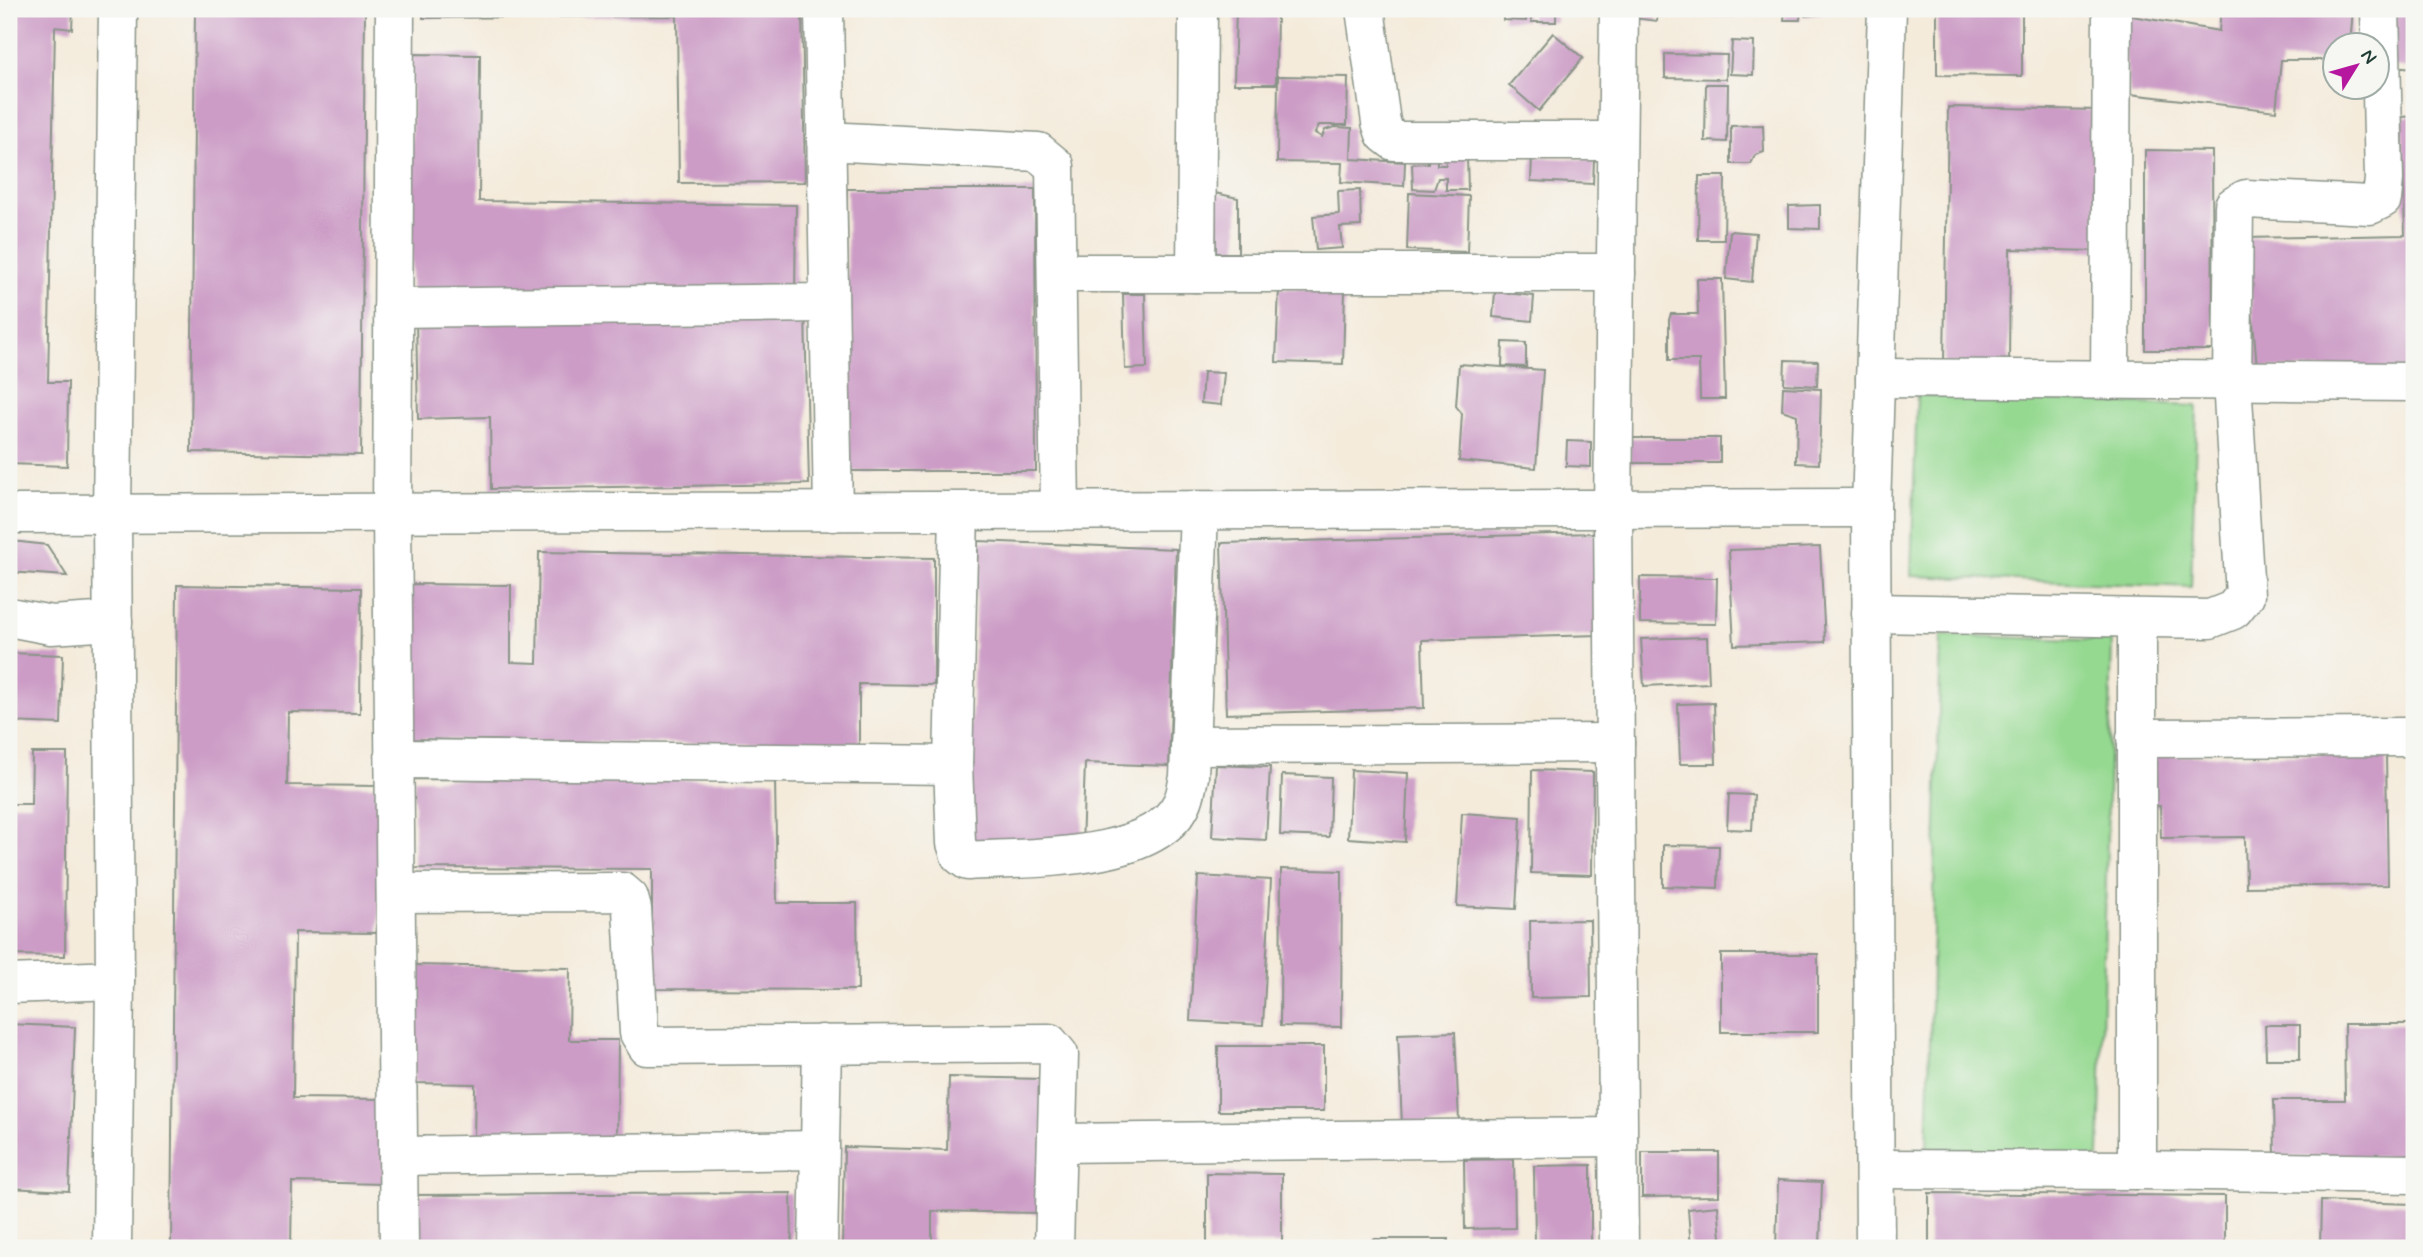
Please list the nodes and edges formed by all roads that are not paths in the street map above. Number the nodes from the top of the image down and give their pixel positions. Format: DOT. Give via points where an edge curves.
graph roads {
  1 [pos="118,9"];
  2 [pos="395,9"];
  3 [pos="824,9"];
  4 [pos="1198,9"];
  5 [pos="1365,9"];
  6 [pos="1619,9"];
  7 [pos="1887,9"];
  8 [pos="2112,9"];
  9 [pos="2380,9"];
  10 [pos="826,141"];
  11 [pos="1617,141"];
  12 [pos="1057,273"];
  13 [pos="1196,273"];
  14 [pos="1616,273"];
  15 [pos="829,303"];
  16 [pos="393,308"];
  17 [pos="1875,378"];
  18 [pos="2110,380"];
  19 [pos="2232,381"];
  20 [pos="2414,382"];
  21 [pos="1871,508"];
  22 [pos="1613,509"];
  23 [pos="1060,511"];
  24 [pos="1199,511"];
  25 [pos="832,512"];
  26 [pos="960,512"];
  27 [pos="9,514"];
  28 [pos="392,514"];
  29 [pos="112,515"];
  30 [pos="1871,613"];
  31 [pos="9,617"];
  32 [pos="2137,618"];
  33 [pos="113,621"];
  34 [pos="2414,711"];
  35 [pos="2414,737"];
  36 [pos="2136,738"];
  37 [pos="1615,743"];
  38 [pos="1190,745"];
  39 [pos="395,759"];
  40 [pos="953,765"];
  41 [pos="396,893"];
  42 [pos="115,980"];
  43 [pos="9,984"];
  44 [pos="822,1044"];
  45 [pos="1618,1137"];
  46 [pos="1057,1143"];
  47 [pos="818,1150"];
  48 [pos="398,1156"];
  49 [pos="1875,1169"];
  50 [pos="2137,1170"];
  51 [pos="2414,1174"];
  52 [pos="112,1248"];
  53 [pos="399,1248"];
  54 [pos="818,1248"];
  55 [pos="1054,1248"];
  56 [pos="1619,1248"];
  57 [pos="1875,1248"];
  1 -- 29 [label="street"];
  2 -- 16 [label="street"];
  3 -- 10 [label="street"];
  4 -- 13 [label="street"];
  5 -- 11 [label="street" via="1381,122 1394,141"];
  6 -- 11 [label="street"];
  7 -- 17 [label="street"];
  8 -- 18 [label="street"];
  9 -- 19 [label="street" via="2384,194 2370,205 2246,199 2234,206"];
  10 -- 12 [label="street" via="1045,155 1055,166"];
  10 -- 15 [label="street"];
  11 -- 14 [label="street"];
  12 -- 13 [label="street"];
  12 -- 23 [label="street"];
  13 -- 14 [label="street"];
  14 -- 22 [label="street"];
  15 -- 16 [label="street"];
  15 -- 25 [label="street"];
  16 -- 28 [label="street"];
  17 -- 18 [label="street"];
  17 -- 21 [label="street"];
  18 -- 19 [label="street"];
  19 -- 20 [label="street"];
  19 -- 32 [label="street" via="2245,595 2234,610 2210,619"];
  21 -- 22 [label="street"];
  21 -- 30 [label="street"];
  22 -- 24 [label="street"];
  22 -- 37 [label="street"];
  23 -- 24 [label="street"];
  23 -- 26 [label="street"];
  24 -- 38 [label="street"];
  25 -- 26 [label="street"];
  25 -- 28 [label="street"];
  26 -- 40 [label="street"];
  27 -- 29 [label="street"];
  28 -- 29 [label="street"];
  28 -- 39 [label="street"];
  29 -- 33 [label="street"];
  30 -- 32 [label="street"];
  30 -- 49 [label="street"];
  31 -- 33 [label="street" via="51,625"];
  32 -- 36 [label="street"];
  33 -- 42 [label="street"];
  34 -- 35 [label="street"];
  35 -- 36 [label="street"];
  36 -- 50 [label="street"];
  37 -- 38 [label="street"];
  37 -- 45 [label="street"];
  38 -- 40 [label="street" via="1182,804 1136,844 1105,851 968,861 956,843"];
  39 -- 40 [label="street"];
  39 -- 41 [label="street"];
  41 -- 44 [label="street" via="622,892 632,909 639,1033 648,1046"];
  41 -- 48 [label="street"];
  42 -- 43 [label="street"];
  42 -- 52 [label="street"];
  44 -- 46 [label="street" via="1049,1043 1059,1055"];
  44 -- 47 [label="street"];
  45 -- 46 [label="street"];
  45 -- 56 [label="street"];
  46 -- 55 [label="street"];
  47 -- 48 [label="street"];
  47 -- 54 [label="street"];
  48 -- 53 [label="street"];
  49 -- 50 [label="street"];
  49 -- 57 [label="street"];
  50 -- 51 [label="street"];
}
